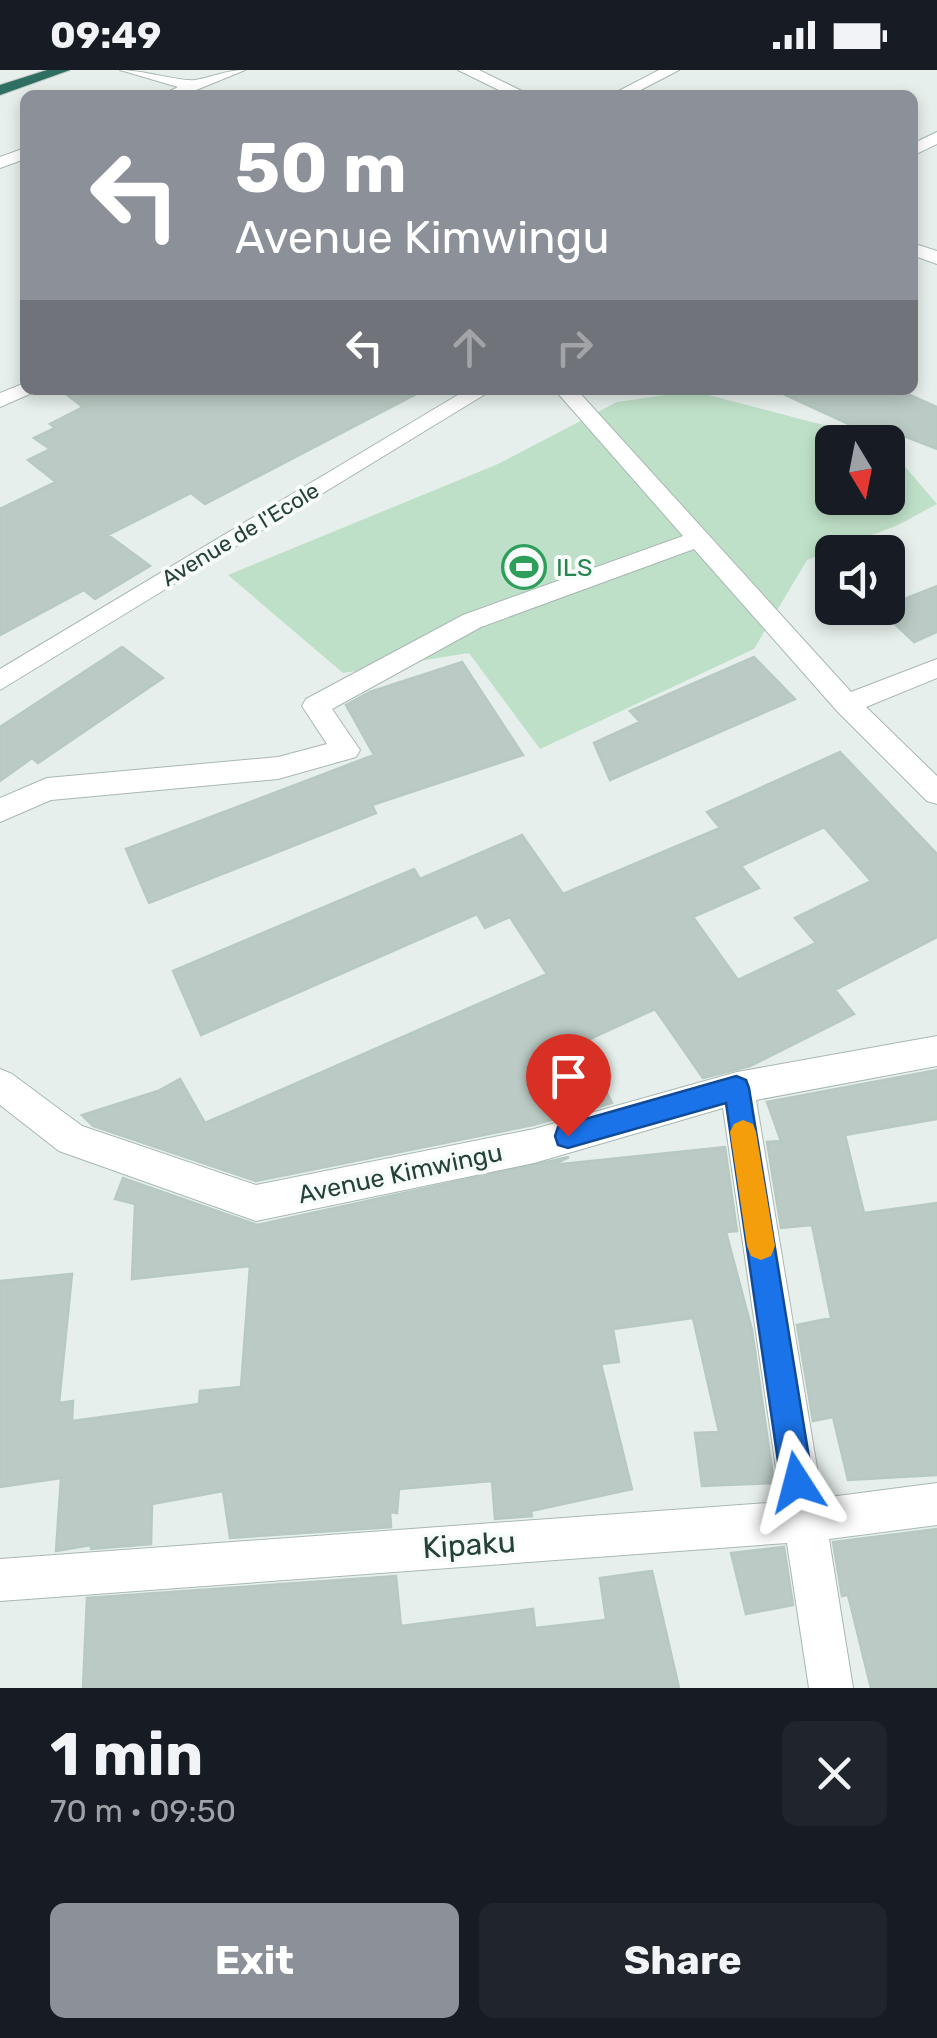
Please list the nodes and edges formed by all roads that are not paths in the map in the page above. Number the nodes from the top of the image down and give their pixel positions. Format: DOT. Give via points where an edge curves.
graph roads {
  1 [pos="62,70"];
  2 [pos="128,70"];
  3 [pos="237,70"];
  4 [pos="466,70"];
  5 [pos="671,70"];
  6 [pos="194,86"];
  7 [pos="0,90"];
  8 [pos="183,90"];
  9 [pos="511,90"];
  10 [pos="630,90"];
  11 [pos="473,395"];
  12 [pos="571,395"];
  13 [pos="701,538"];
  14 [pos="937,668"];
  15 [pos="0,681"];
  16 [pos="846,704"];
  17 [pos="937,793"];
  18 [pos="0,812"];
  19 [pos="937,1050"];
  20 [pos="0,1085"];
  21 [pos="736,1088"];
  22 [pos="937,1504"];
  23 [pos="803,1521"];
  24 [pos="0,1580"];
  25 [pos="831,1688"];
  1 -- 7 [label="highway"];
  2 -- 6 [label="street"];
  3 -- 6 [label="street"];
  4 -- 9 [label="street"];
  5 -- 10 [label="street"];
  6 -- 8 [label="street"];
  11 -- 15 [label="street, Avenue de l'Ecole"];
  12 -- 13 [label="street"];
  13 -- 16 [label="street"];
  13 -- 18 [label="street" via="472,621 315,706 346,750 278,768 47,790"];
  14 -- 16 [label="street"];
  16 -- 17 [label="street"];
  19 -- 21 [label="street, Avenue Kimwingu"];
  20 -- 21 [label="street, Avenue Kimwingu" via="71,1139 256,1203 534,1146"];
  21 -- 23 [label="street"];
  22 -- 23 [label="street, Kipaku"];
  23 -- 24 [label="street, Kipaku"];
  23 -- 25 [label="street"];
}
